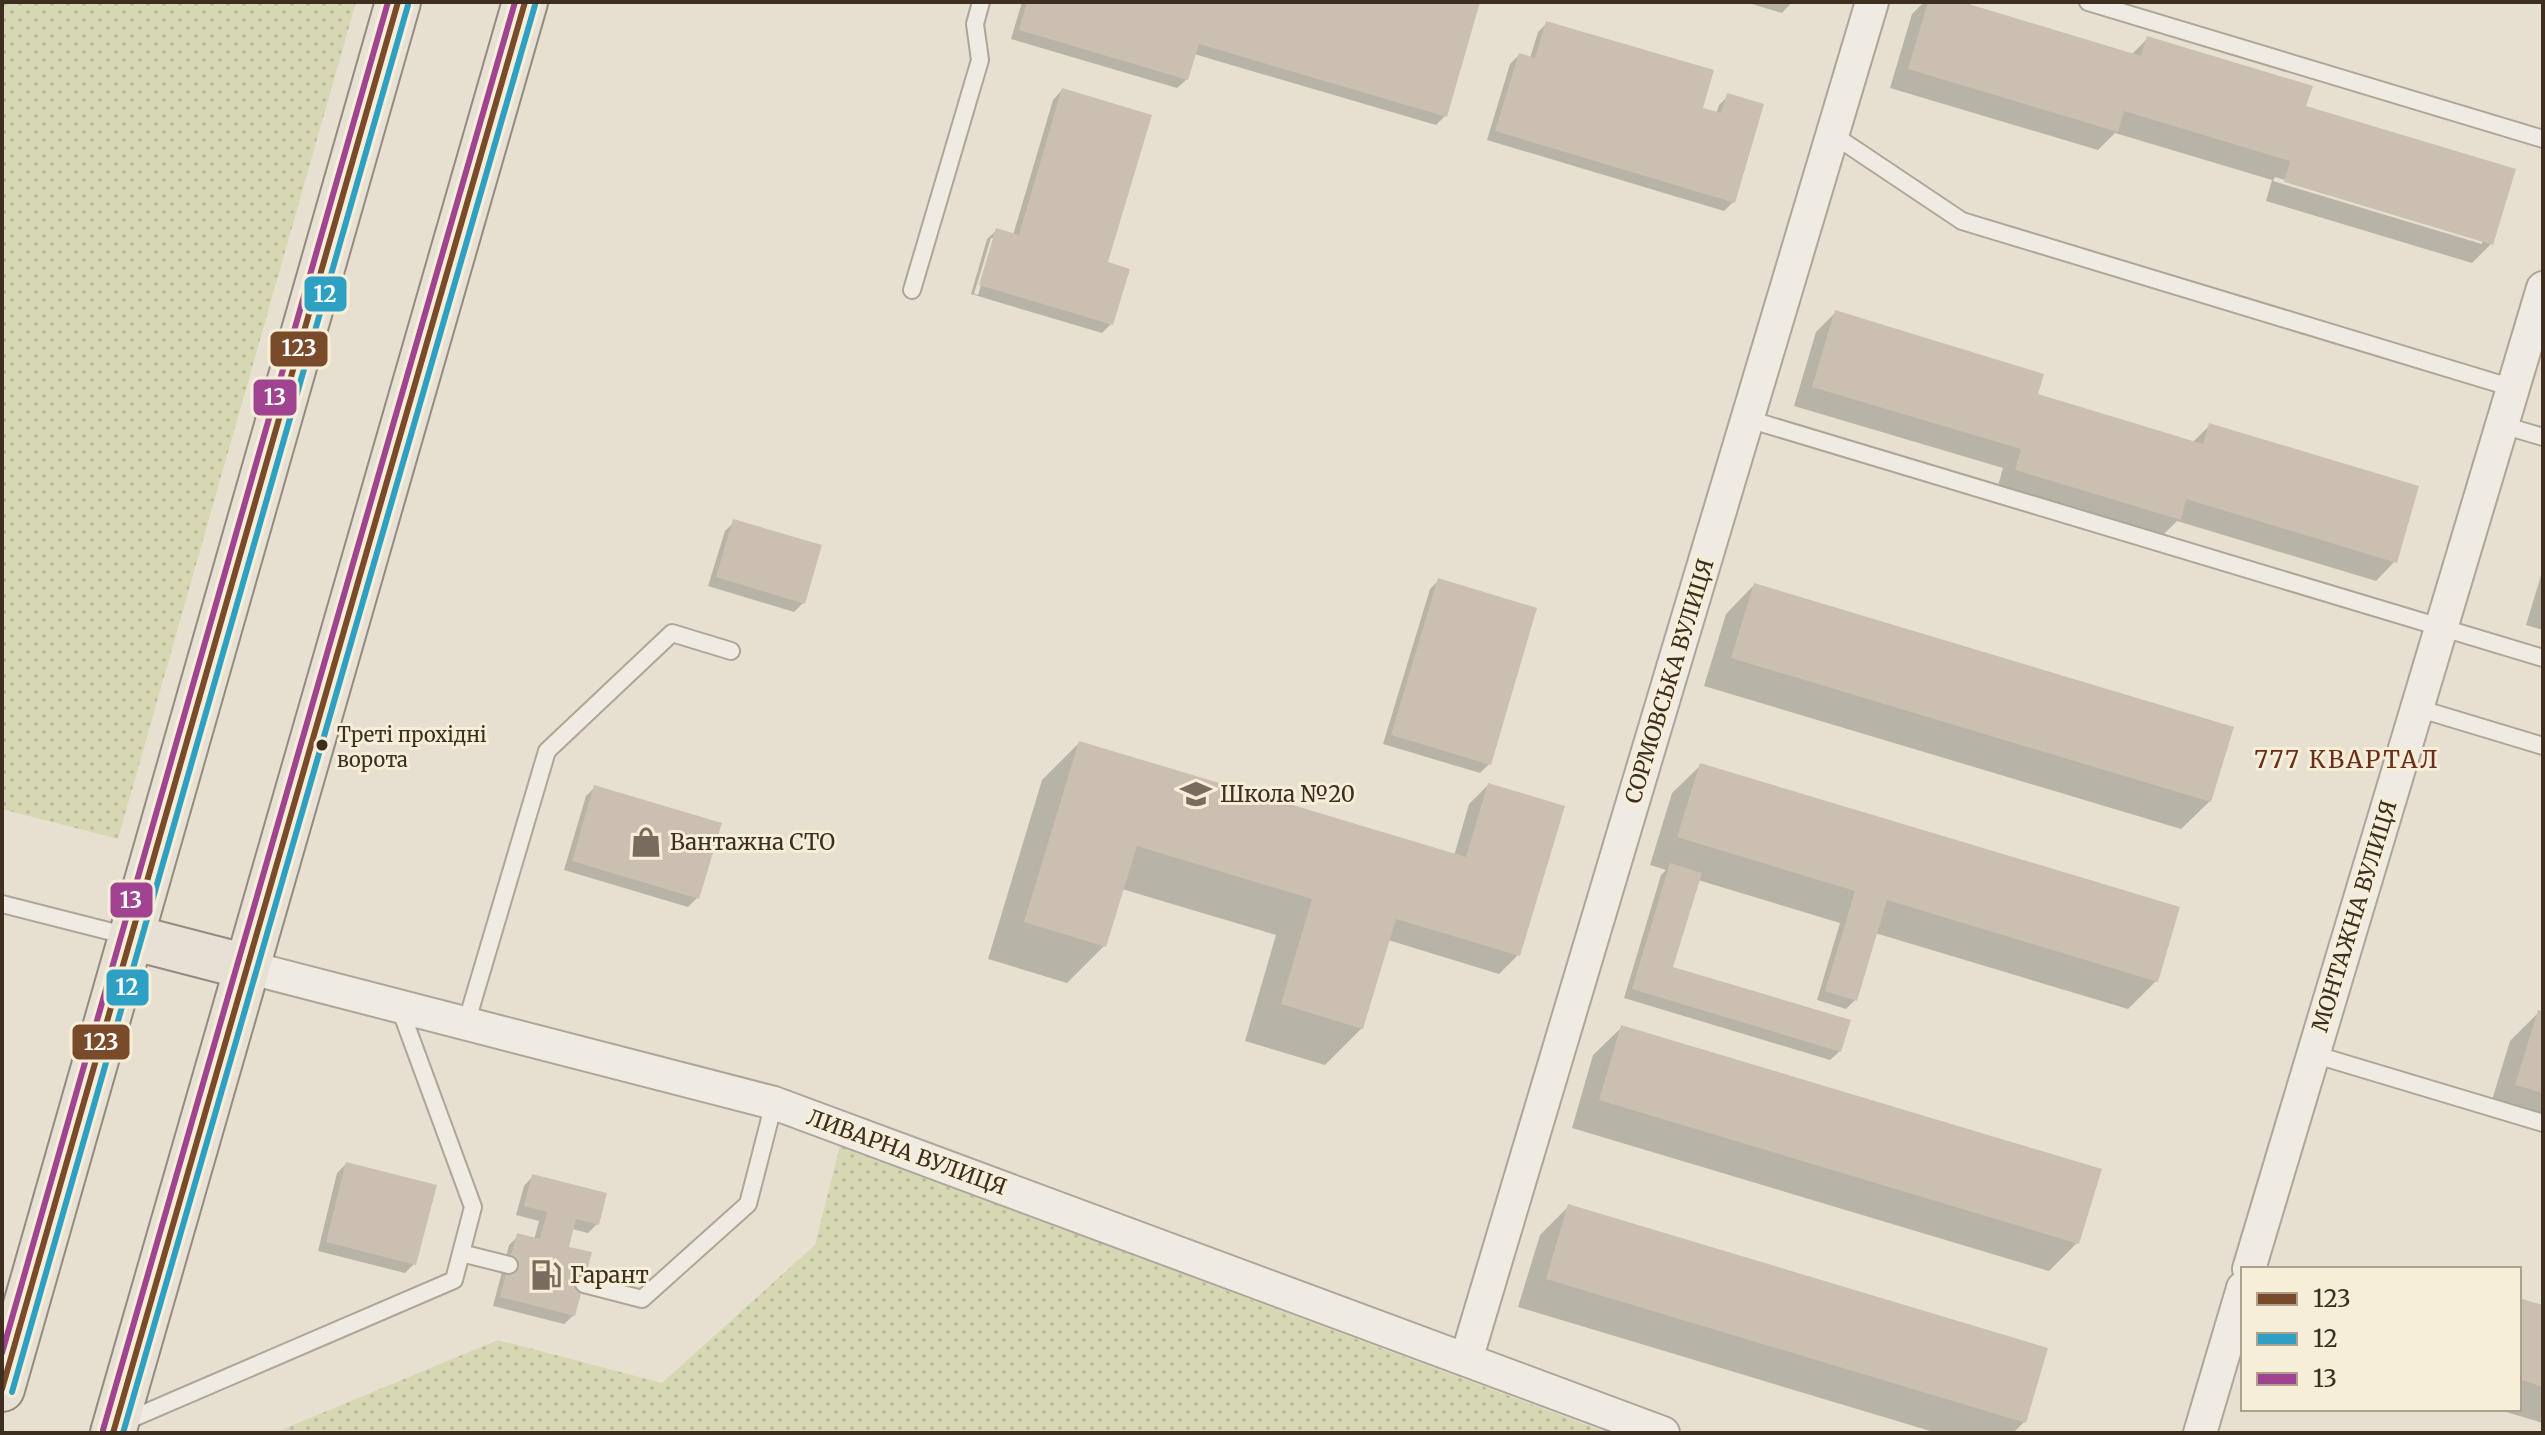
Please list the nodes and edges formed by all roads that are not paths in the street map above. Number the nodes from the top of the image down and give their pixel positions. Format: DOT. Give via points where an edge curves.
graph roads {
  1 [pos="398,2"];
  2 [pos="525,2"];
  3 [pos="981,2"];
  4 [pos="1872,2"];
  5 [pos="2088,2"];
  6 [pos="1832,134"];
  7 [pos="2543,139"];
  8 [pos="2543,288"];
  9 [pos="912,290"];
  10 [pos="2513,388"];
  11 [pos="1748,419"];
  12 [pos="2502,425"];
  13 [pos="2543,437"];
  14 [pos="2441,627"];
  15 [pos="731,651"];
  16 [pos="2543,658"];
  17 [pos="2417,708"];
  18 [pos="2543,746"];
  19 [pos="2,904"];
  20 [pos="131,937"];
  21 [pos="247,967"];
  22 [pos="399,1006"];
  23 [pos="466,1024"];
  24 [pos="2313,1054"];
  25 [pos="774,1103"];
  26 [pos="2543,1123"];
  27 [pos="461,1253"];
  28 [pos="509,1265"];
  29 [pos="2250,1267"];
  30 [pos="584,1284"];
  31 [pos="2241,1295"];
  32 [pos="1466,1360"];
  33 [pos="2,1389"];
  34 [pos="114,1429"];
  35 [pos="1663,1433"];
  36 [pos="2200,1433"];
  1 -- 20 [label="main road"];
  2 -- 21 [label="main road"];
  3 -- 9 [label="lane" via="975,24 980,60"];
  4 -- 6 [label="street, СОРМОВСЬКА ВУЛИЦЯ"];
  5 -- 7 [label="lane"];
  6 -- 10 [label="lane" via="1962,221"];
  6 -- 11 [label="street, СОРМОВСЬКА ВУЛИЦЯ"];
  8 -- 10 [label="street, МОНТАЖНА ВУЛИЦЯ"];
  10 -- 12 [label="street, МОНТАЖНА ВУЛИЦЯ"];
  11 -- 14 [label="lane"];
  11 -- 32 [label="street, СОРМОВСЬКА ВУЛИЦЯ"];
  12 -- 13 [label="lane"];
  12 -- 14 [label="street, МОНТАЖНА ВУЛИЦЯ"];
  14 -- 16 [label="lane"];
  14 -- 17 [label="street, МОНТАЖНА ВУЛИЦЯ"];
  15 -- 23 [label="lane" via="672,633 547,751"];
  17 -- 18 [label="lane"];
  17 -- 24 [label="street, МОНТАЖНА ВУЛИЦЯ"];
  19 -- 20 [label="lane"];
  20 -- 21 [label="main road, ЛИВАРНА ВУЛИЦЯ"];
  20 -- 33 [label="main road"];
  21 -- 22 [label="street, ЛИВАРНА ВУЛИЦЯ"];
  21 -- 34 [label="main road"];
  22 -- 23 [label="street, ЛИВАРНА ВУЛИЦЯ"];
  22 -- 27 [label="lane" via="473,1207"];
  23 -- 25 [label="street, ЛИВАРНА ВУЛИЦЯ"];
  24 -- 26 [label="lane"];
  24 -- 29 [label="street, МОНТАЖНА ВУЛИЦЯ"];
  25 -- 30 [label="lane" via="748,1204 642,1299"];
  25 -- 32 [label="street, ЛИВАРНА ВУЛИЦЯ"];
  27 -- 28 [label="lane"];
  27 -- 34 [label="lane" via="454,1280"];
  31 -- 36 [label="street"];
  32 -- 35 [label="street, ЛИВАРНА ВУЛИЦЯ"];
}
